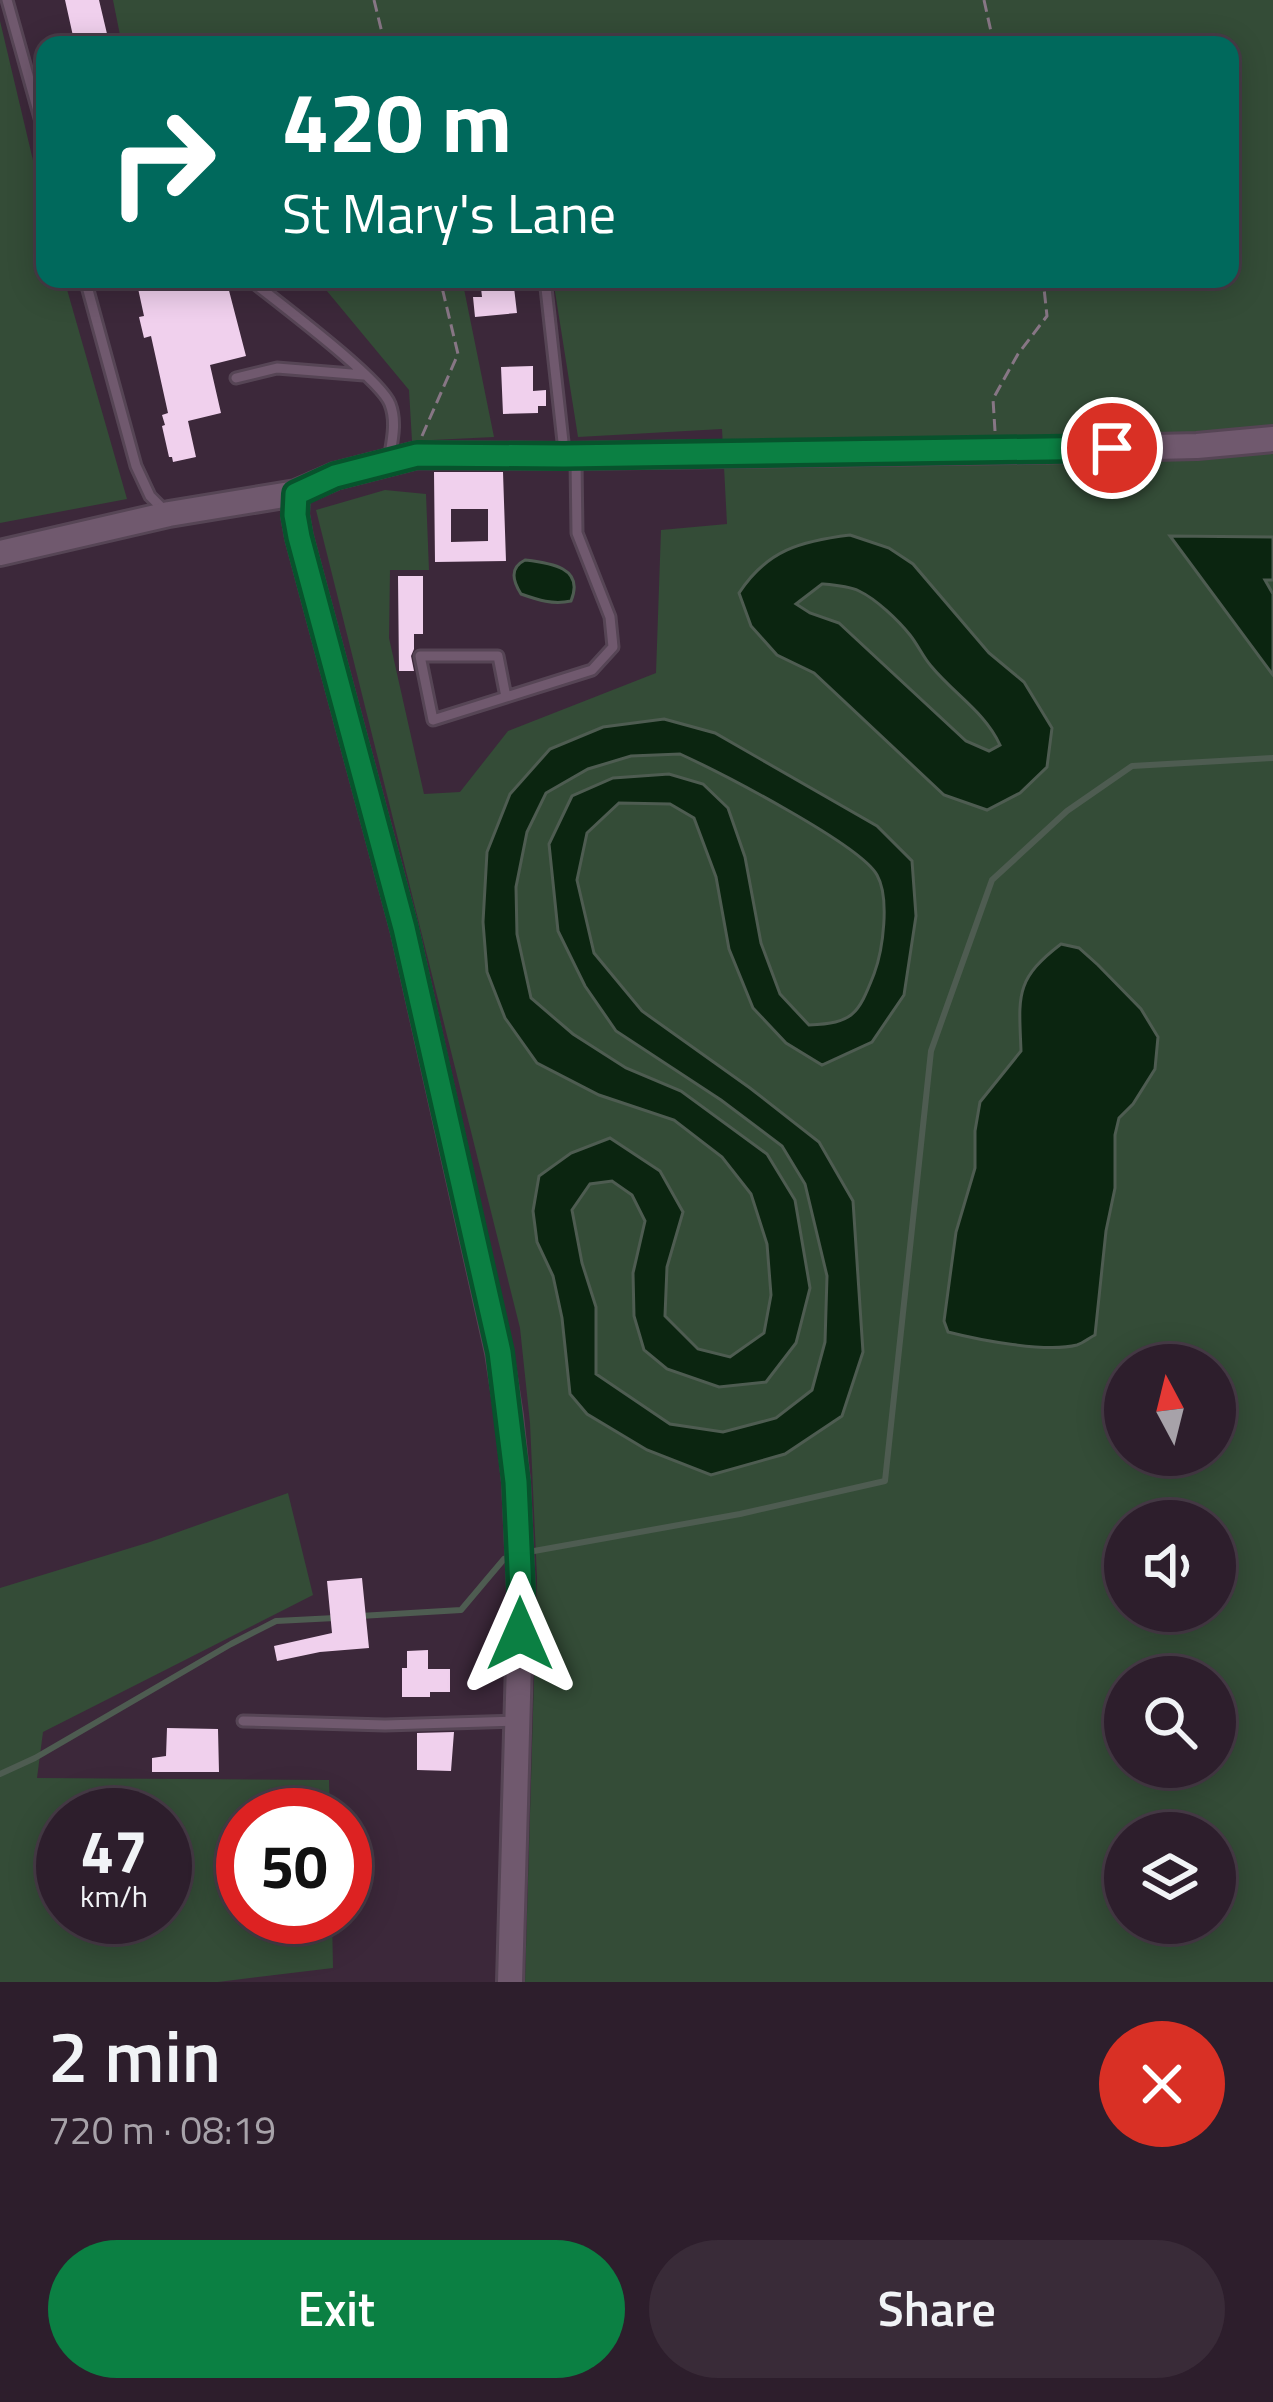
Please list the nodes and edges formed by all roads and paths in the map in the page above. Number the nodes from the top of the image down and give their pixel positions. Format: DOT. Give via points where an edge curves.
graph roads {
  1 [pos="8,0"];
  2 [pos="374,0"];
  3 [pos="984,0"];
  4 [pos="383,36"];
  5 [pos="992,36"];
  6 [pos="36,103"];
  7 [pos="87,288"];
  8 [pos="259,288"];
  9 [pos="442,288"];
  10 [pos="546,288"];
  11 [pos="1044,288"];
  12 [pos="364,375"];
  13 [pos="236,378"];
  14 [pos="1273,439"];
  15 [pos="996,451"];
  16 [pos="417,455"];
  17 [pos="570,456"];
  18 [pos="388,461"];
  19 [pos="296,494"];
  20 [pos="169,514"];
  21 [pos="0,553"];
  22 [pos="506,697"];
  23 [pos="243,1721"];
  24 [pos="517,1721"];
  25 [pos="510,1982"];
  1 -- 6 [label="lane"];
  2 -- 4 [label="path"];
  3 -- 5 [label="path"];
  7 -- 20 [label="lane" via="136,466"];
  8 -- 12 [label="lane"];
  9 -- 16 [label="path" via="458,354"];
  10 -- 17 [label="lane"];
  11 -- 15 [label="path" via="1047,316 993,399"];
  12 -- 13 [label="lane" via="277,368"];
  12 -- 18 [label="lane" via="389,398"];
  14 -- 15 [label="main road"];
  15 -- 17 [label="main road"];
  16 -- 17 [label="main road"];
  16 -- 18 [label="main road"];
  17 -- 22 [label="lane" via="578,533 613,647 592,670"];
  18 -- 19 [label="main road"];
  19 -- 20 [label="main road"];
  19 -- 24 [label="main road" via="299,537 404,928 500,1352 516,1482"];
  20 -- 21 [label="main road"];
  22 -- 22 [label="lane" via="434,720 419,656 498,656"];
  23 -- 24 [label="lane"];
  24 -- 25 [label="main road"];
}
